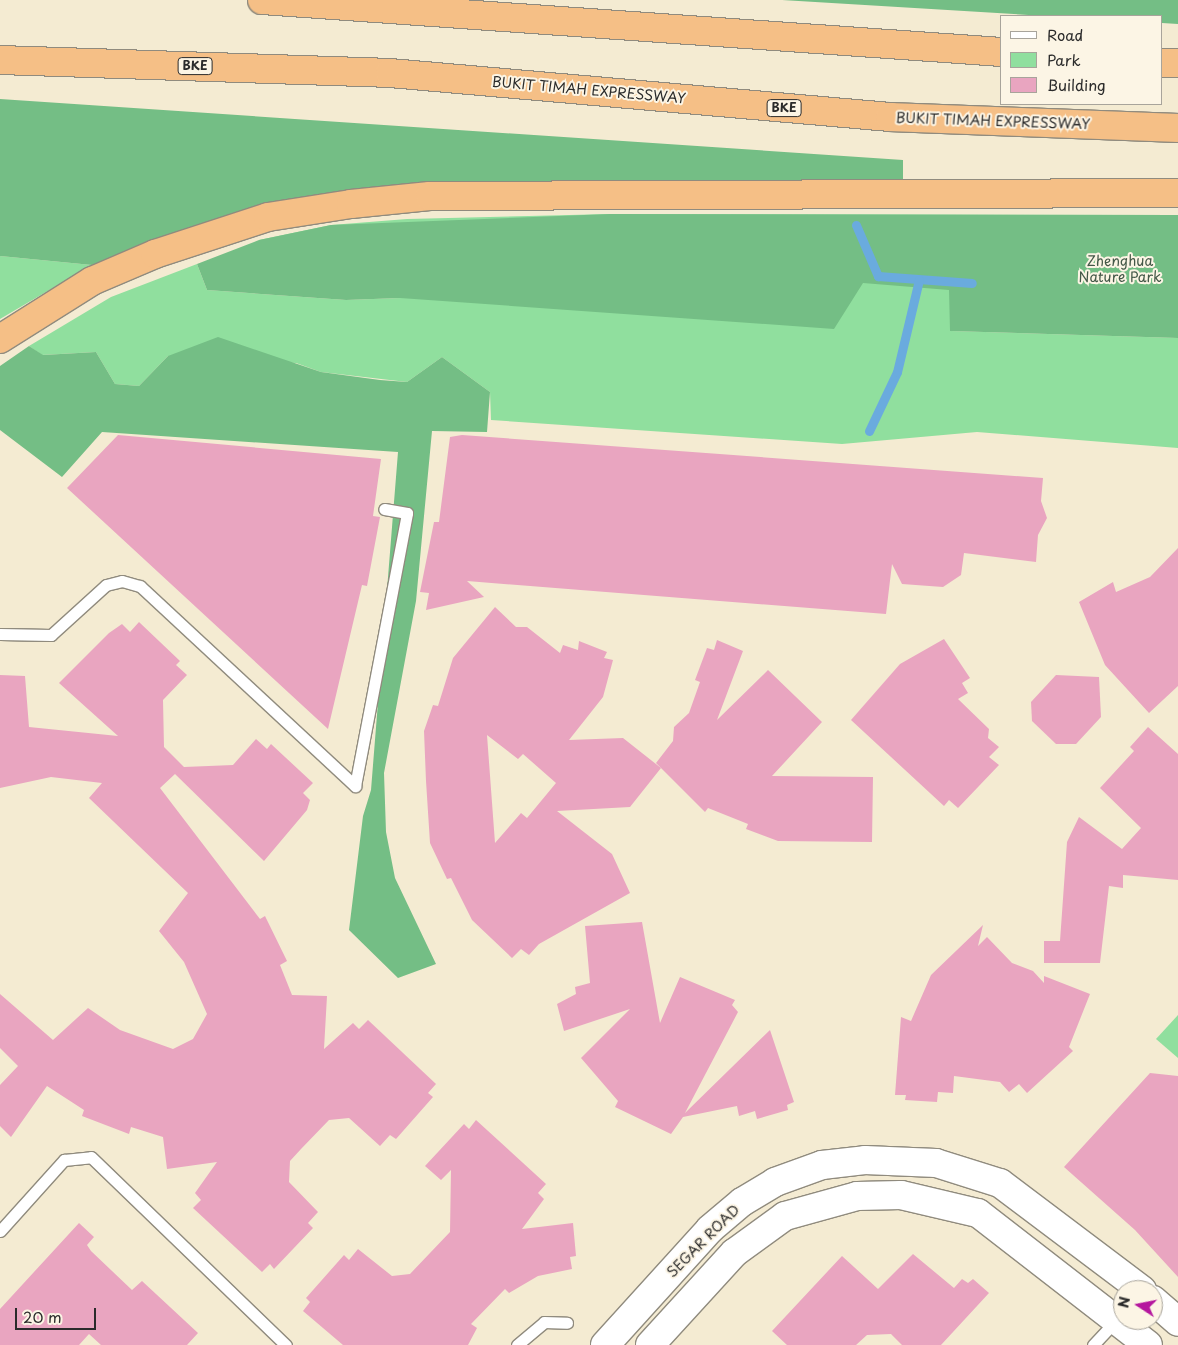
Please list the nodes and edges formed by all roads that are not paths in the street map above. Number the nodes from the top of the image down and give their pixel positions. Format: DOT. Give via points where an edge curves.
graph roads {
  1 [pos="262,0"];
  2 [pos="1000,52"];
  3 [pos="0,60"];
  4 [pos="1163,62"];
  5 [pos="1178,63"];
  6 [pos="1178,128"];
  7 [pos="1178,193"];
  8 [pos="0,339"];
  9 [pos="384,510"];
  10 [pos="0,634"];
  11 [pos="0,1231"];
  12 [pos="1129,1280"];
  13 [pos="1113,1309"];
  14 [pos="1163,1309"];
  15 [pos="1178,1322"];
  16 [pos="567,1323"];
  17 [pos="1113,1324"];
  18 [pos="1134,1330"];
  19 [pos="286,1345"];
  20 [pos="517,1345"];
  21 [pos="605,1345"];
  22 [pos="650,1345"];
  23 [pos="1093,1345"];
  24 [pos="1148,1345"];
  1 -- 2 [label="highway"];
  3 -- 6 [label="highway, BUKIT TIMAH EXPRESSWAY / BKE" via="390,73 890,117"];
  4 -- 5 [label="highway"];
  7 -- 8 [label="highway" via="430,196 268,217 190,241 92,282"];
  9 -- 10 [label="lane" via="407,514 355,786 140,586 122,581 106,584 51,635"];
  11 -- 19 [label="lane" via="64,1160 91,1157"];
  12 -- 21 [label="street, SEGAR ROAD" via="1000,1183 936,1163 865,1160 822,1165 775,1182 742,1202 710,1229"];
  13 -- 22 [label="street" via="978,1213 935,1199 857,1196 785,1216 753,1236"];
  14 -- 15 [label="street"];
  16 -- 20 [label="lane" via="544,1322"];
  17 -- 23 [label="lane"];
  18 -- 24 [label="street"];
}
